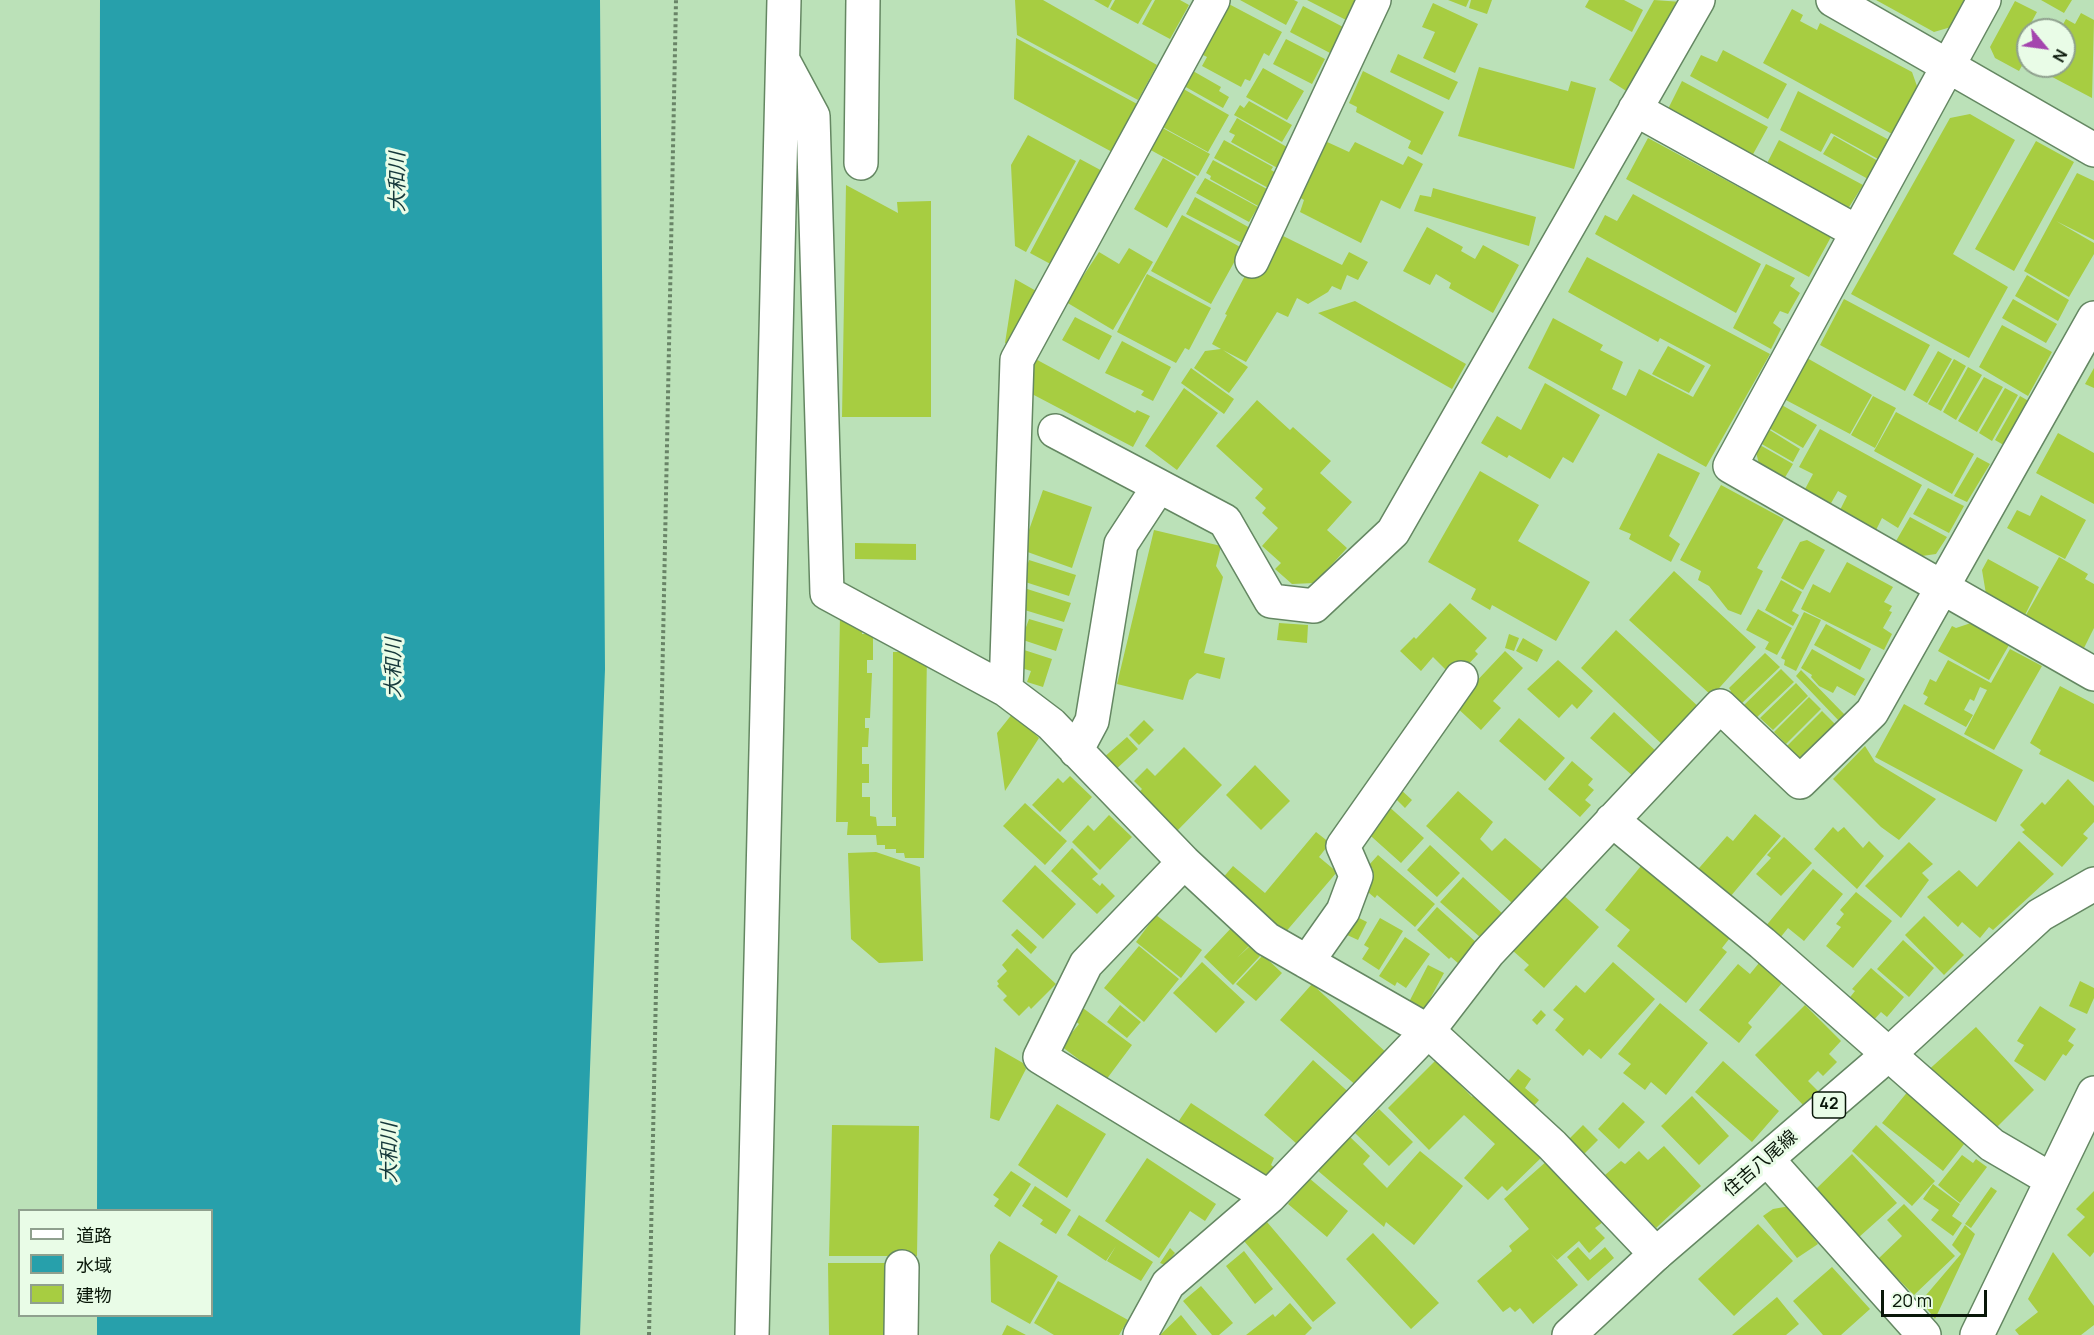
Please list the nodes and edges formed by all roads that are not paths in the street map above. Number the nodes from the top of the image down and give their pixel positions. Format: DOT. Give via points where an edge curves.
graph roads {
  1 [pos="784,0"];
  2 [pos="863,0"];
  3 [pos="1213,0"];
  4 [pos="1374,0"];
  5 [pos="1698,0"];
  6 [pos="1833,0"];
  7 [pos="1984,0"];
  8 [pos="784,62"];
  9 [pos="1947,65"];
  10 [pos="1635,109"];
  11 [pos="2094,150"];
  12 [pos="861,163"];
  13 [pos="1857,232"];
  14 [pos="1252,261"];
  15 [pos="2094,318"];
  16 [pos="1055,431"];
  17 [pos="1159,486"];
  18 [pos="1941,586"];
  19 [pos="2094,674"];
  20 [pos="1461,678"];
  21 [pos="1006,690"];
  22 [pos="1076,751"];
  23 [pos="1612,820"];
  24 [pos="1184,862"];
  25 [pos="2094,884"];
  26 [pos="1307,962"];
  27 [pos="1428,1031"];
  28 [pos="1890,1053"];
  29 [pos="2094,1093"];
  30 [pos="1767,1159"];
  31 [pos="2052,1180"];
  32 [pos="1269,1197"];
  33 [pos="1656,1254"];
  34 [pos="902,1266"];
  35 [pos="752,1335"];
  36 [pos="901,1335"];
  37 [pos="1140,1335"];
  38 [pos="1569,1335"];
  39 [pos="1924,1335"];
  40 [pos="1977,1335"];
  1 -- 8 [label="street"];
  2 -- 12 [label="street"];
  3 -- 21 [label="street" via="1017,360"];
  4 -- 14 [label="street"];
  5 -- 10 [label="street"];
  6 -- 9 [label="street"];
  7 -- 9 [label="street"];
  8 -- 21 [label="street" via="813,116 827,593"];
  8 -- 35 [label="street"];
  9 -- 11 [label="street"];
  9 -- 13 [label="street"];
  10 -- 13 [label="street"];
  10 -- 17 [label="street" via="1393,532 1314,606 1271,601 1225,521"];
  13 -- 18 [label="street" via="1730,466"];
  15 -- 18 [label="street"];
  16 -- 17 [label="street"];
  17 -- 22 [label="street" via="1121,544 1092,721"];
  18 -- 19 [label="street"];
  18 -- 23 [label="street" via="1872,712 1800,782 1720,706"];
  20 -- 26 [label="street" via="1343,846 1356,876 1343,910"];
  21 -- 22 [label="street" via="1051,724"];
  22 -- 24 [label="street"];
  23 -- 27 [label="street" via="1488,953"];
  23 -- 28 [label="street"];
  24 -- 26 [label="street" via="1267,939"];
  24 -- 32 [label="street" via="1086,964 1040,1057"];
  25 -- 28 [label="street, 住吉八尾線 / 42" via="2040,915"];
  26 -- 27 [label="street"];
  27 -- 32 [label="street"];
  27 -- 33 [label="street" via="1552,1145"];
  28 -- 30 [label="street, 住吉八尾線 / 42"];
  28 -- 31 [label="street" via="1992,1145"];
  29 -- 31 [label="street"];
  30 -- 33 [label="street, 住吉八尾線 / 42"];
  30 -- 39 [label="street"];
  31 -- 40 [label="street"];
  32 -- 37 [label="street" via="1168,1284"];
  33 -- 38 [label="street, 住吉八尾線 / 42"];
  34 -- 36 [label="street"];
}
